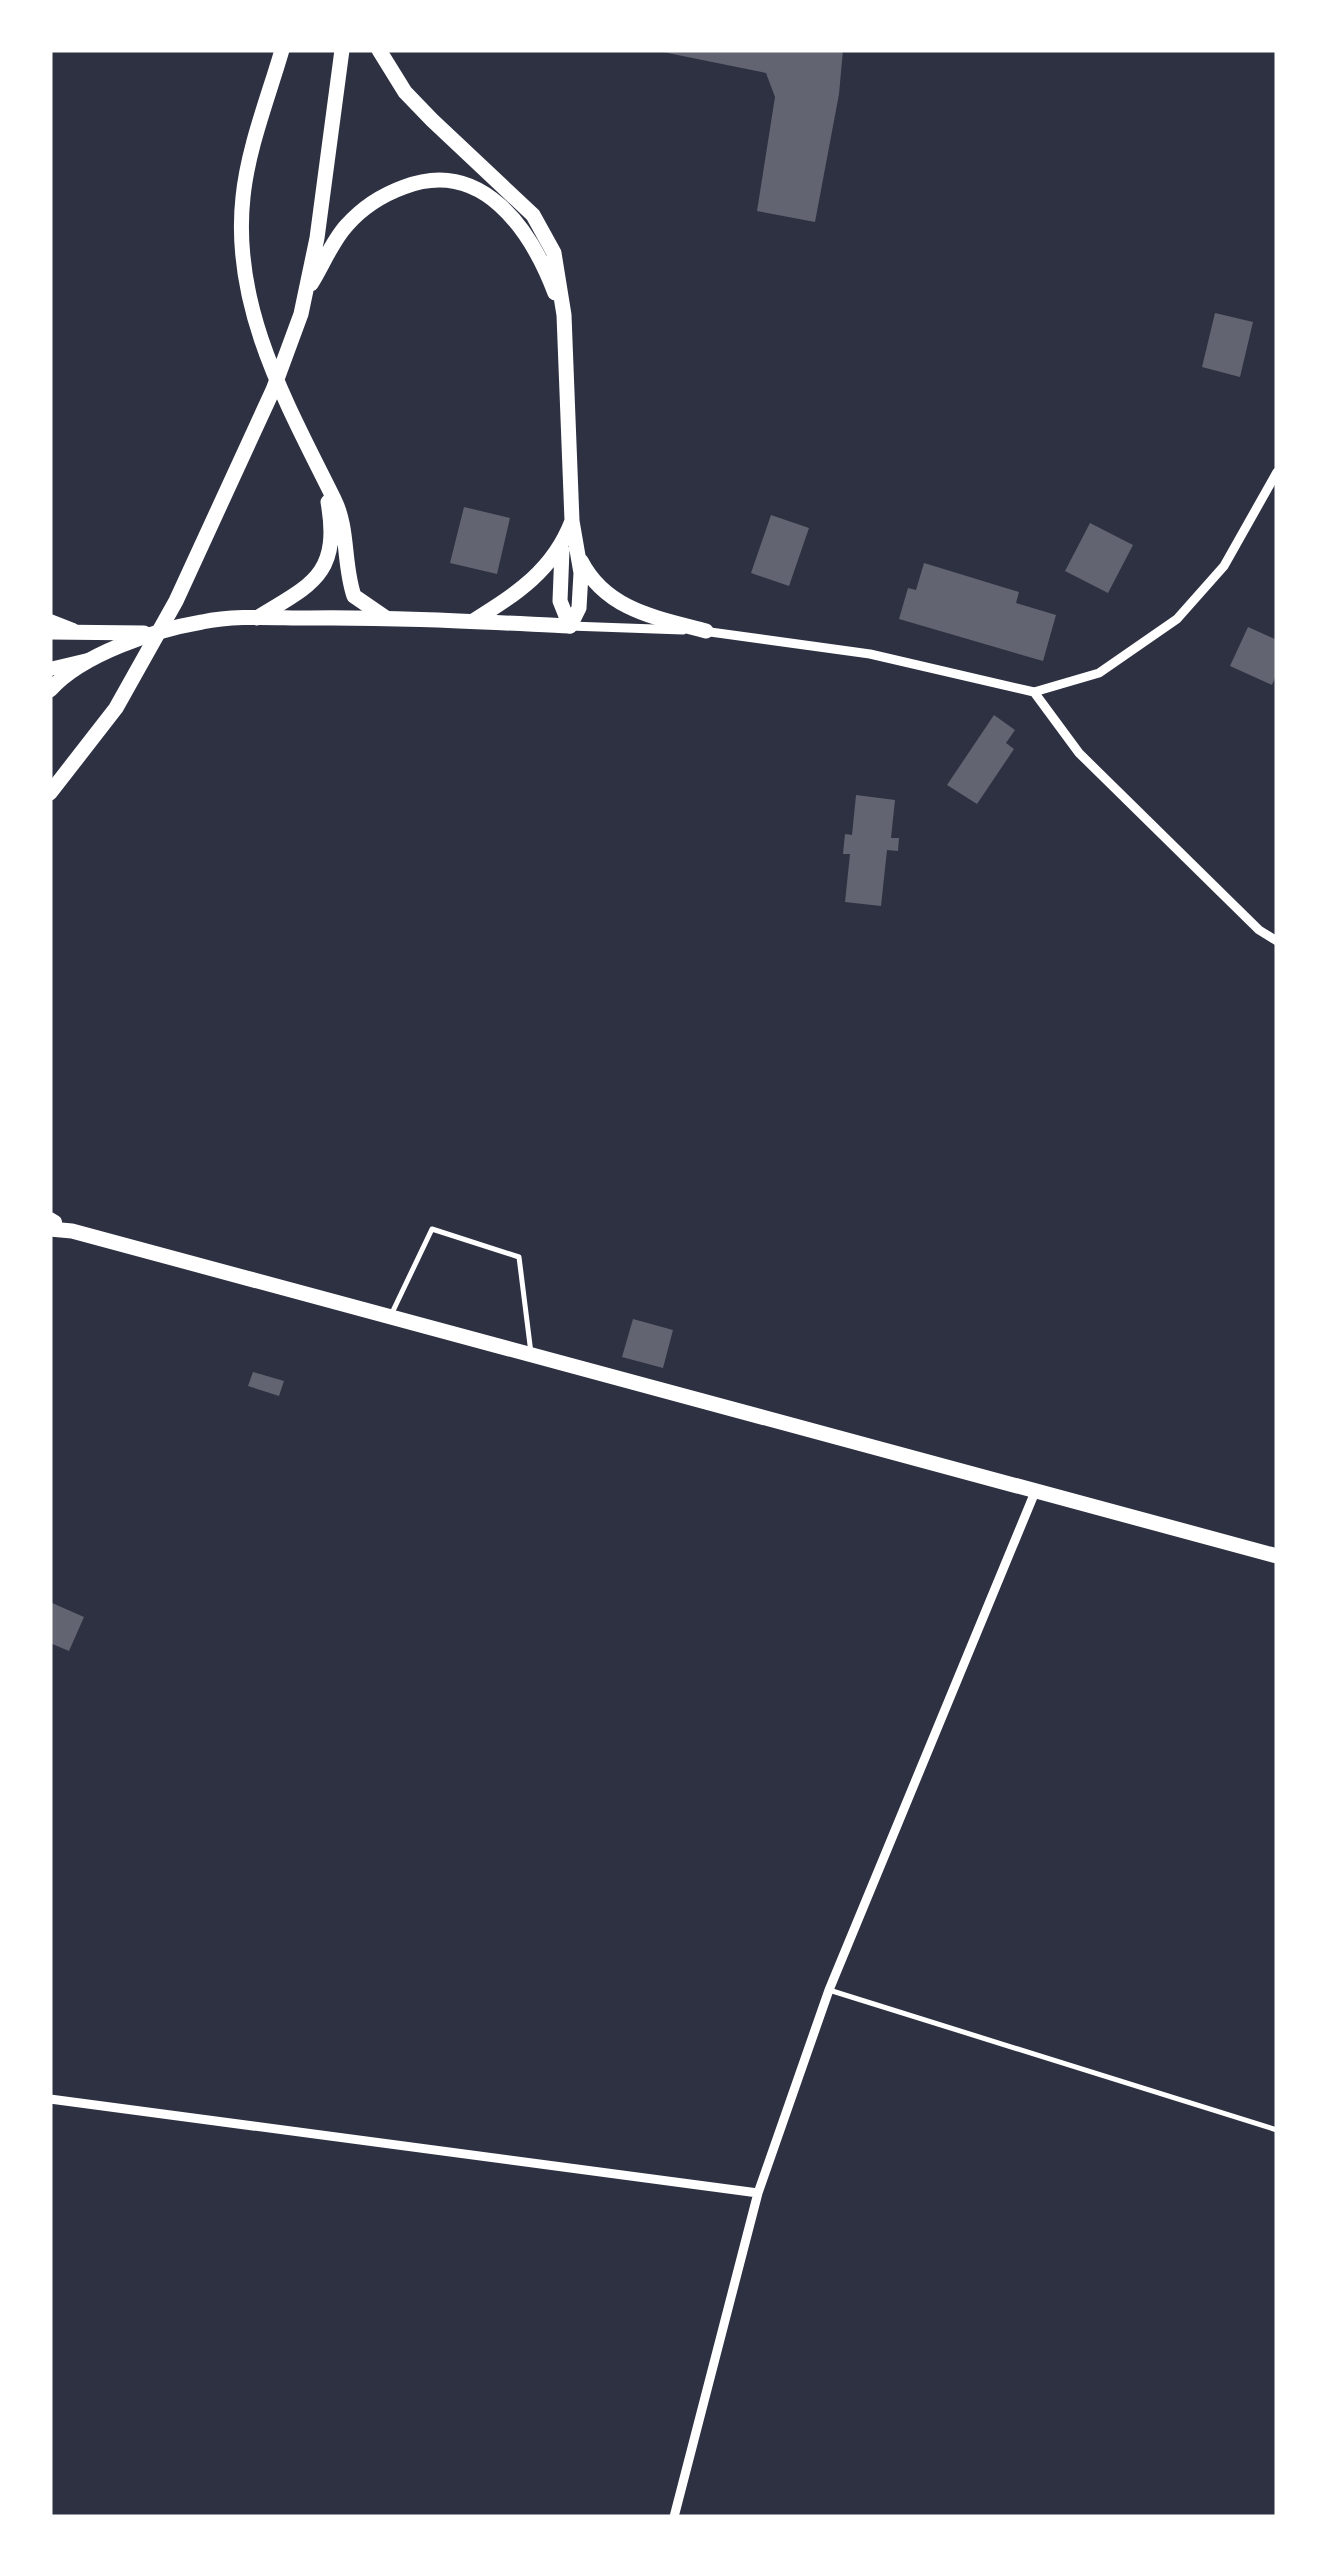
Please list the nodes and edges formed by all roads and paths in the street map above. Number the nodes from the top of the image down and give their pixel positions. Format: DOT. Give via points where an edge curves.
graph roads {
  1 [pos="282,50"];
  2 [pos="342,50"];
  3 [pos="379,50"];
  4 [pos="306,294"];
  5 [pos="564,315"];
  6 [pos="1277,472"];
  7 [pos="324,483"];
  8 [pos="572,521"];
  9 [pos="562,546"];
  10 [pos="580,557"];
  11 [pos="256,618"];
  12 [pos="386,618"];
  13 [pos="50,620"];
  14 [pos="473,621"];
  15 [pos="570,626"];
  16 [pos="706,631"];
  17 [pos="50,632"];
  18 [pos="79,632"];
  19 [pos="163,632"];
  20 [pos="88,660"];
  21 [pos="50,669"];
  22 [pos="50,690"];
  23 [pos="1034,692"];
  24 [pos="50,793"];
  25 [pos="1277,941"];
  26 [pos="51,1222"];
  27 [pos="389,1318"];
  28 [pos="532,1356"];
  29 [pos="1035,1492"];
  30 [pos="1277,1556"];
  31 [pos="828,1990"];
  32 [pos="50,2099"];
  33 [pos="1277,2130"];
  34 [pos="758,2194"];
  35 [pos="674,2517"];
  1 -- 7 [label="main road" via="243,193 243,274 275,376"];
  2 -- 4 [label="main road"];
  3 -- 5 [label="main road" via="405,92 533,215 554,253"];
  4 -- 5 [label="main road" via="344,228 364,208 412,184 450,182 478,189 516,220"];
  4 -- 24 [label="main road" via="273,390 176,601 116,708"];
  5 -- 8 [label="main road"];
  6 -- 23 [label="street" via="1224,566 1177,619 1099,673"];
  7 -- 11 [label="main road" via="331,523 322,569 307,589"];
  7 -- 12 [label="main road" via="341,518 354,596"];
  8 -- 9 [label="main road"];
  8 -- 10 [label="main road"];
  9 -- 14 [label="main road" via="530,582"];
  9 -- 15 [label="main road" via="560,601"];
  10 -- 15 [label="main road" via="579,608"];
  10 -- 16 [label="main road" via="596,584 618,602"];
  11 -- 12 [label="main road"];
  11 -- 19 [label="main road"];
  12 -- 14 [label="main road"];
  13 -- 18 [label="main road"];
  14 -- 15 [label="main road"];
  15 -- 16 [label="street"];
  16 -- 23 [label="street" via="870,654"];
  17 -- 18 [label="main road"];
  18 -- 19 [label="main road"];
  19 -- 20 [label="main road"];
  20 -- 21 [label="main road"];
  20 -- 22 [label="main road"];
  23 -- 25 [label="street" via="1079,753"];
  26 -- 27 [label="main road"];
  27 -- 28 [label="main road"];
  27 -- 28 [label="lane" via="432,1229 519,1257"];
  28 -- 29 [label="main road"];
  29 -- 30 [label="main road"];
  29 -- 31 [label="street"];
  31 -- 33 [label="lane"];
  31 -- 34 [label="street"];
  32 -- 34 [label="street"];
  34 -- 35 [label="street"];
}
